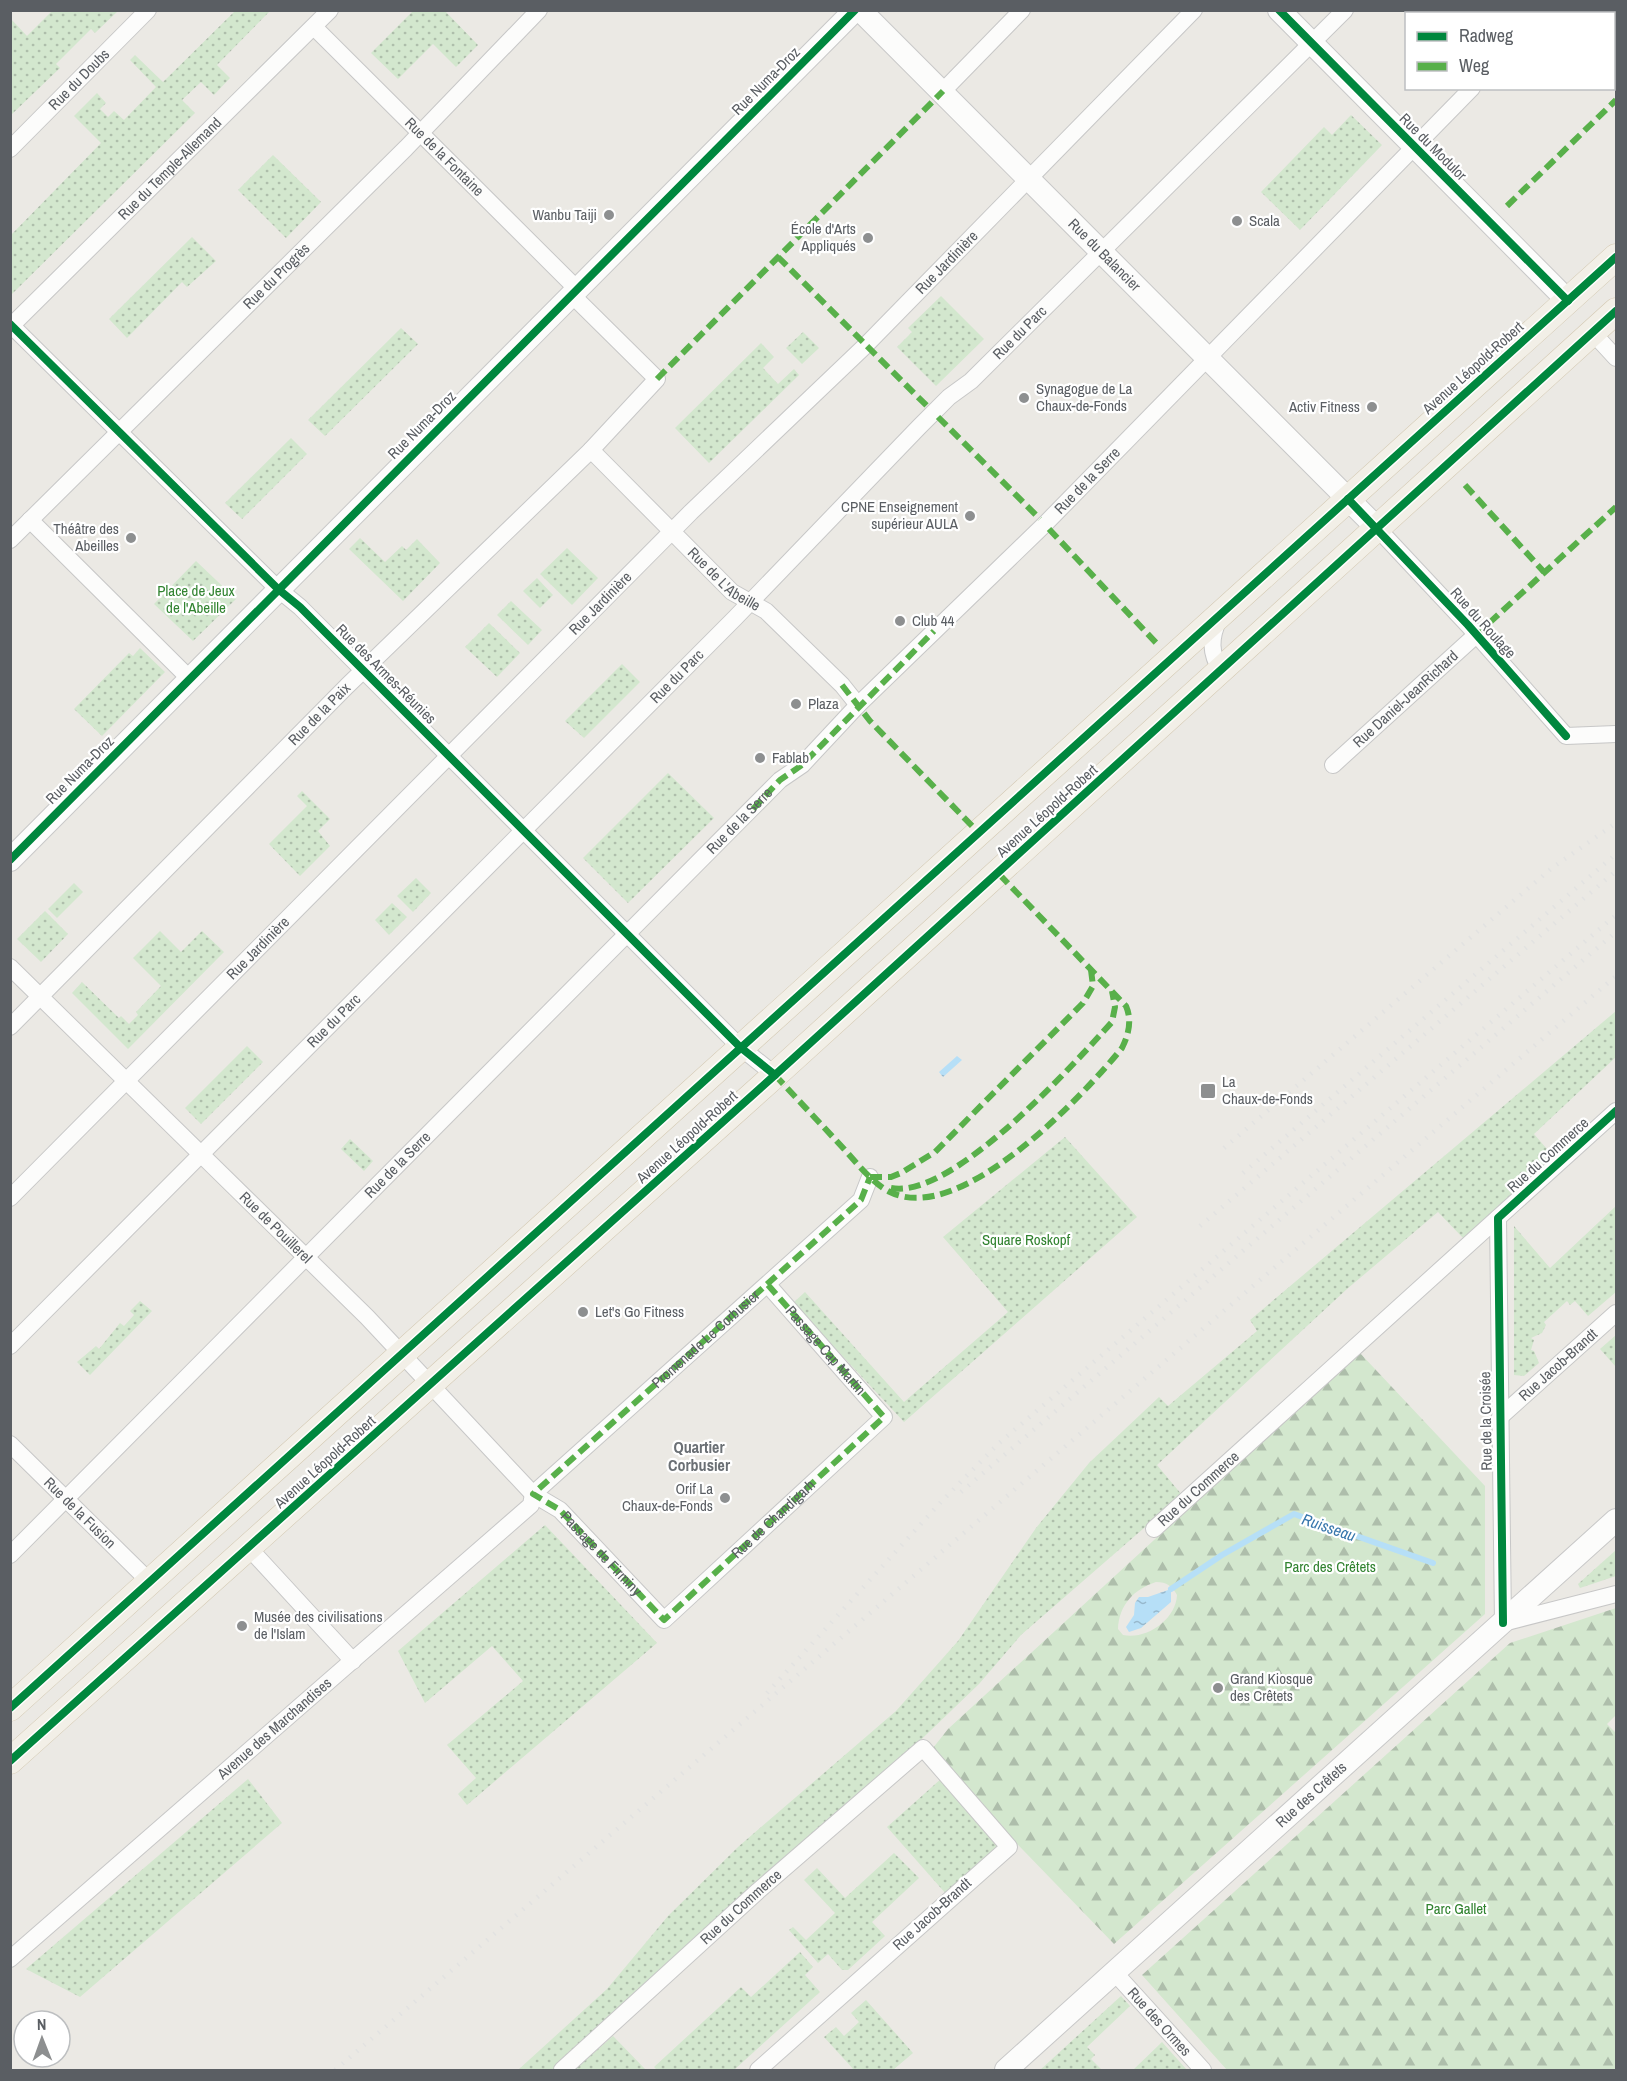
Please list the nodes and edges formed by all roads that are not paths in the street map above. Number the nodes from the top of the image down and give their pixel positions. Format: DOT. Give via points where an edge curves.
graph roads {
  1 [pos="148,10"];
  2 [pos="330,10"];
  3 [pos="539,10"];
  4 [pos="855,10"];
  5 [pos="860,10"];
  6 [pos="1022,10"];
  7 [pos="1194,10"];
  8 [pos="1279,10"];
  9 [pos="1345,10"];
  10 [pos="314,27"];
  11 [pos="1312,42"];
  12 [pos="1470,90"];
  13 [pos="943,91"];
  14 [pos="421,132"];
  15 [pos="1413,147"];
  16 [pos="10,149"];
  17 [pos="1028,178"];
  18 [pos="1101,252"];
  19 [pos="1617,257"];
  20 [pos="573,291"];
  21 [pos="1568,301"];
  22 [pos="1617,311"];
  23 [pos="11,325"];
  24 [pos="1593,333"];
  25 [pos="1207,358"];
  26 [pos="1617,358"];
  27 [pos="657,379"];
  28 [pos="120,432"];
  29 [pos="591,450"];
  30 [pos="1348,499"];
  31 [pos="30,520"];
  32 [pos="1378,529"];
  33 [pos="673,532"];
  34 [pos="10,540"];
  35 [pos="278,589"];
  36 [pos="750,602"];
  37 [pos="1222,612"];
  38 [pos="1476,635"];
  39 [pos="363,670"];
  40 [pos="1221,671"];
  41 [pos="190,679"];
  42 [pos="858,705"];
  43 [pos="1617,734"];
  44 [pos="450,757"];
  45 [pos="1333,765"];
  46 [pos="523,831"];
  47 [pos="10,860"];
  48 [pos="628,934"];
  49 [pos="10,967"];
  50 [pos="41,997"];
  51 [pos="10,1027"];
  52 [pos="740,1047"];
  53 [pos="775,1075"];
  54 [pos="127,1082"];
  55 [pos="1617,1111"];
  56 [pos="201,1155"];
  57 [pos="870,1177"];
  58 [pos="10,1198"];
  59 [pos="1498,1218"];
  60 [pos="306,1259"];
  61 [pos="768,1285"];
  62 [pos="1617,1313"];
  63 [pos="10,1346"];
  64 [pos="401,1354"];
  65 [pos="432,1384"];
  66 [pos="884,1417"];
  67 [pos="1500,1417"];
  68 [pos="10,1444"];
  69 [pos="533,1494"];
  70 [pos="66,1499"];
  71 [pos="1617,1520"];
  72 [pos="1154,1529"];
  73 [pos="249,1548"];
  74 [pos="10,1555"];
  75 [pos="150,1581"];
  76 [pos="1617,1594"];
  77 [pos="664,1620"];
  78 [pos="1503,1623"];
  79 [pos="353,1661"];
  80 [pos="10,1708"];
  81 [pos="923,1748"];
  82 [pos="10,1761"];
  83 [pos="10,1959"];
  84 [pos="1115,1973"];
  85 [pos="562,2070"];
  86 [pos="758,2070"];
  87 [pos="1006,2070"];
  88 [pos="1203,2070"];
  1 -- 16 [label="street, Rue du Doubs"];
  2 -- 10 [label="street, Rue du Temple-Allemand"];
  3 -- 14 [label="street, Rue du Progrès"];
  4 -- 20 [label="street, Rue Numa-Droz"];
  5 -- 13 [label="street, Rue du Balancier"];
  6 -- 13 [label="street"];
  7 -- 17 [label="street, Rue Jardinière"];
  8 -- 11 [label="street, Rue du Modulor"];
  9 -- 11 [label="street, Rue du Parc"];
  10 -- 14 [label="street, Rue de la Fontaine"];
  10 -- 23 [label="street, Rue du Temple-Allemand"];
  11 -- 15 [label="street, Rue du Modulor"];
  11 -- 18 [label="street, Rue du Parc"];
  12 -- 15 [label="street, Rue de la Serre"];
  13 -- 17 [label="street, Rue du Balancier"];
  14 -- 20 [label="street, Rue de la Fontaine"];
  14 -- 28 [label="street, Rue du Progrès"];
  15 -- 21 [label="street, Rue du Modulor"];
  15 -- 25 [label="street, Rue de la Serre"];
  17 -- 18 [label="street, Rue du Balancier"];
  17 -- 33 [label="street, Rue Jardinière" via="865,346"];
  18 -- 25 [label="street, Rue du Balancier"];
  18 -- 36 [label="street, Rue du Parc" via="971,381 918,427"];
  19 -- 21 [label="main road, Avenue Léopold-Robert"];
  20 -- 27 [label="street, Rue de la Fontaine"];
  20 -- 35 [label="street, Rue Numa-Droz"];
  21 -- 24 [label="main road"];
  21 -- 30 [label="main road, Avenue Léopold-Robert"];
  22 -- 24 [label="main road, Avenue Léopold-Robert"];
  23 -- 28 [label="street, Rue des Armes-Réunies"];
  24 -- 26 [label="street"];
  24 -- 32 [label="main road, Avenue Léopold-Robert"];
  25 -- 30 [label="street, Rue du Balancier"];
  25 -- 42 [label="street, Rue de la Serre"];
  27 -- 29 [label="street, Rue de la Paix"];
  28 -- 31 [label="street, Rue du Progrès"];
  28 -- 35 [label="street, Rue des Armes-Réunies"];
  29 -- 33 [label="street, Rue de L'Abeille"];
  29 -- 39 [label="street, Rue de la Paix"];
  30 -- 32 [label="street"];
  30 -- 37 [label="main road, Avenue Léopold-Robert"];
  31 -- 34 [label="street, Rue du Progrès"];
  31 -- 41 [label="street"];
  32 -- 38 [label="street, Rue du Roulage"];
  32 -- 40 [label="main road, Avenue Léopold-Robert"];
  33 -- 36 [label="street, Rue de L'Abeille" via="732,592"];
  33 -- 44 [label="street, Rue Jardinière"];
  35 -- 39 [label="street, Rue des Armes-Réunies"];
  35 -- 41 [label="street, Rue Numa-Droz"];
  36 -- 42 [label="street, Rue de L'Abeille" via="775,620 842,684"];
  36 -- 46 [label="street, Rue du Parc"];
  37 -- 40 [label="street" via="1212,646"];
  37 -- 52 [label="main road, Avenue Léopold-Robert"];
  38 -- 43 [label="street, Rue du Roulage" via="1566,736"];
  38 -- 45 [label="street, Rue Daniel-JeanRichard"];
  39 -- 44 [label="street, Rue des Armes-Réunies"];
  39 -- 50 [label="street, Rue de la Paix"];
  40 -- 53 [label="main road, Avenue Léopold-Robert"];
  41 -- 47 [label="street, Rue Numa-Droz"];
  42 -- 48 [label="street, Rue de la Serre" via="802,765 780,780"];
  44 -- 46 [label="street, Rue des Armes-Réunies"];
  44 -- 54 [label="street, Rue Jardinière"];
  46 -- 48 [label="street, Rue des Armes-Réunies"];
  46 -- 56 [label="street, Rue du Parc"];
  48 -- 52 [label="street, Rue des Armes-Réunies"];
  48 -- 60 [label="street, Rue de la Serre"];
  49 -- 50 [label="street, Rue de Pouillerel"];
  50 -- 51 [label="street, Rue de la Paix"];
  50 -- 54 [label="street, Rue de Pouillerel"];
  52 -- 53 [label="street"];
  52 -- 64 [label="main road, Avenue Léopold-Robert"];
  53 -- 65 [label="main road, Avenue Léopold-Robert"];
  54 -- 56 [label="street, Rue de Pouillerel"];
  54 -- 58 [label="street, Rue Jardinière"];
  55 -- 59 [label="street, Rue du Commerce"];
  56 -- 60 [label="street, Rue de Pouillerel"];
  56 -- 63 [label="street, Rue du Parc"];
  57 -- 61 [label="street, Promenade Le Corbusier" via="861,1200"];
  59 -- 67 [label="street, Rue de la Croisée"];
  59 -- 72 [label="street, Rue du Commerce"];
  60 -- 64 [label="street, Rue de Pouillerel"];
  60 -- 70 [label="street, Rue de la Serre"];
  61 -- 66 [label="street, Passage Cap Martin"];
  61 -- 69 [label="street, Promenade Le Corbusier"];
  62 -- 67 [label="street, Rue Jacob-Brandt"];
  64 -- 65 [label="street, Rue de Pouillerel"];
  64 -- 75 [label="main road, Avenue Léopold-Robert"];
  65 -- 69 [label="street, Rue de Pouillerel"];
  65 -- 73 [label="main road, Avenue Léopold-Robert"];
  66 -- 77 [label="street, Rue de Chandigarh"];
  67 -- 78 [label="street, Rue de la Croisée"];
  68 -- 70 [label="street, Rue de la Fusion"];
  69 -- 77 [label="street, Passage de Firminy" via="560,1510"];
  69 -- 79 [label="street, Avenue des Marchandises" via="531,1504"];
  70 -- 74 [label="street, Rue de la Serre"];
  70 -- 75 [label="street, Rue de la Fusion"];
  71 -- 78 [label="street, Rue des Crêtets"];
  73 -- 79 [label="street"];
  73 -- 82 [label="main road, Avenue Léopold-Robert"];
  75 -- 80 [label="main road, Avenue Léopold-Robert"];
  76 -- 78 [label="street"];
  78 -- 84 [label="street, Rue des Crêtets"];
  79 -- 83 [label="street, Avenue des Marchandises"];
  81 -- 85 [label="street, Rue du Commerce" via="758,1891"];
  81 -- 86 [label="street, Rue Jacob-Brandt" via="1009,1847"];
  84 -- 87 [label="street, Rue des Crêtets"];
  84 -- 88 [label="street, Rue des Ormes"];
}
